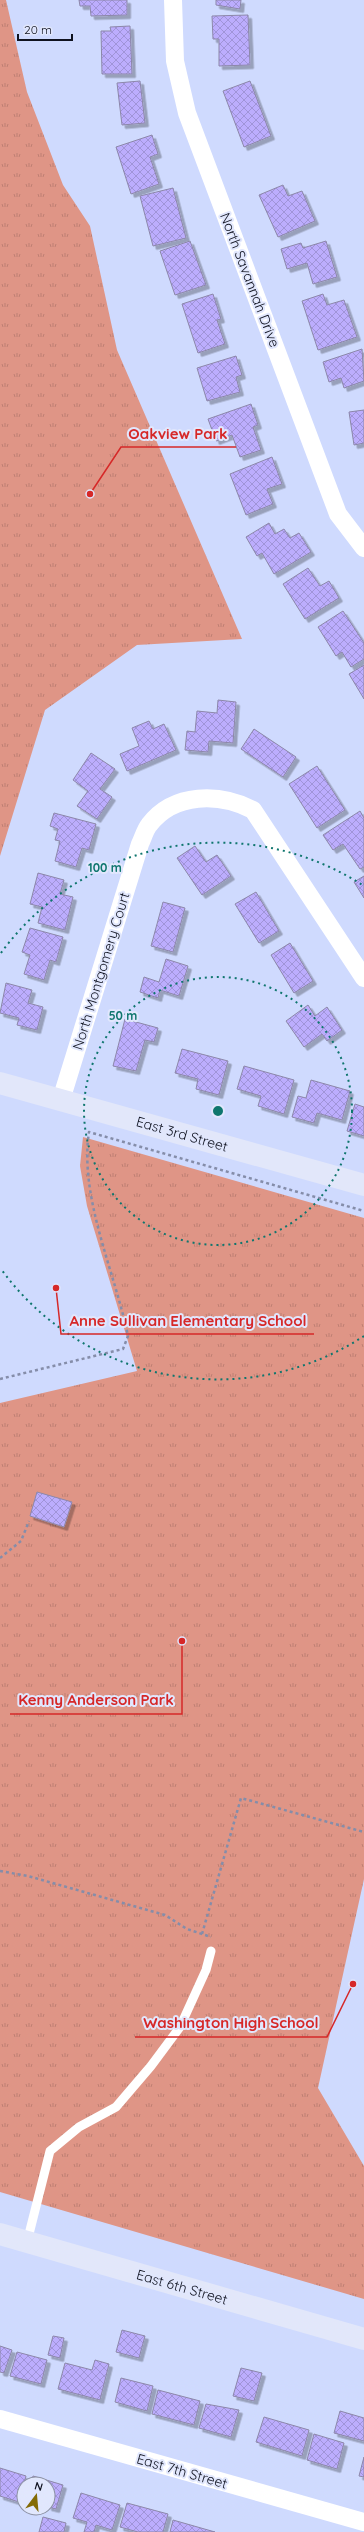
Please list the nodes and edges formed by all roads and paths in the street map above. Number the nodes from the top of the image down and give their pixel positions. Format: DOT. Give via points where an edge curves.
graph roads {
  1 [pos="173,0"];
  2 [pos="364,548"];
  3 [pos="364,978"];
  4 [pos="0,1083"];
  5 [pos="62,1100"];
  6 [pos="364,1185"];
  7 [pos="364,1211"];
  8 [pos="0,1379"];
  9 [pos="29,1521"];
  10 [pos="0,1558"];
  11 [pos="364,1832"];
  12 [pos="0,1871"];
  13 [pos="202,1934"];
  14 [pos="215,1939"];
  15 [pos="211,1951"];
  16 [pos="0,2234"];
  17 [pos="27,2242"];
  18 [pos="364,2339"];
  19 [pos="0,2419"];
  20 [pos="364,2522"];
  1 -- 2 [label="street, North Savannah Drive" via="175,61 187,113 338,514"];
  3 -- 5 [label="street, North Montgomery Court" via="253,810 222,798 189,799 158,814 148,826 140,844"];
  4 -- 5 [label="street, East 3rd Street"];
  5 -- 6 [label="street, East 3rd Street"];
  7 -- 8 [label="path" via="89,1132 86,1153 94,1209 126,1324 126,1343 123,1350"];
  9 -- 10 [label="path" via="21,1541"];
  11 -- 13 [label="path" via="241,1798"];
  12 -- 13 [label="path" via="28,1876 165,1915 187,1929"];
  13 -- 14 [label="path"];
  15 -- 17 [label="lane" via="206,1970 180,2027 151,2066 116,2107 79,2127 50,2151"];
  16 -- 17 [label="street, East 6th Street"];
  17 -- 18 [label="street, East 6th Street"];
  19 -- 20 [label="street, East 7th Street"];
}
